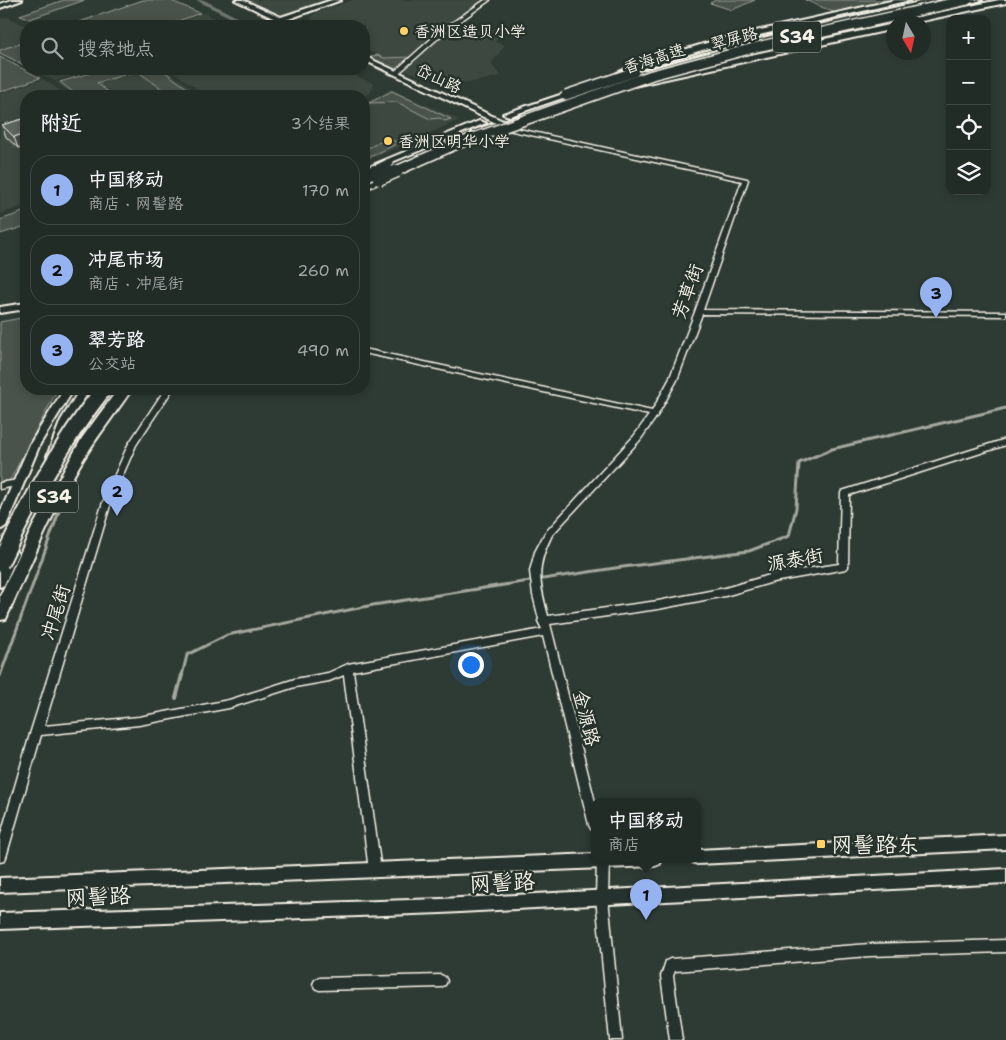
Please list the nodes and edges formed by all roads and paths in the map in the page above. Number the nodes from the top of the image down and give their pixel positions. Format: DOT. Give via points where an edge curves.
graph roads {
  1 [pos="6,0"];
  2 [pos="19,0"];
  3 [pos="228,0"];
  4 [pos="238,0"];
  5 [pos="338,0"];
  6 [pos="488,0"];
  7 [pos="906,0"];
  8 [pos="936,0"];
  9 [pos="940,0"];
  10 [pos="967,0"];
  11 [pos="978,0"];
  12 [pos="1006,1"];
  13 [pos="0,2"];
  14 [pos="0,6"];
  15 [pos="1006,8"];
  16 [pos="971,15"];
  17 [pos="931,17"];
  18 [pos="272,20"];
  19 [pos="274,20"];
  20 [pos="287,20"];
  21 [pos="946,20"];
  22 [pos="931,23"];
  23 [pos="886,28"];
  24 [pos="886,33"];
  25 [pos="790,48"];
  26 [pos="370,61"];
  27 [pos="370,67"];
  28 [pos="396,73"];
  29 [pos="603,81"];
  30 [pos="630,84"];
  31 [pos="477,110"];
  32 [pos="513,112"];
  33 [pos="468,113"];
  34 [pos="494,122"];
  35 [pos="468,129"];
  36 [pos="370,170"];
  37 [pos="370,173"];
  38 [pos="370,179"];
  39 [pos="370,184"];
  40 [pos="20,307"];
  41 [pos="0,310"];
  42 [pos="20,312"];
  43 [pos="699,312"];
  44 [pos="1006,314"];
  45 [pos="0,315"];
  46 [pos="370,352"];
  47 [pos="65,395"];
  48 [pos="81,395"];
  49 [pos="100,395"];
  50 [pos="120,395"];
  51 [pos="166,395"];
  52 [pos="654,414"];
  53 [pos="1006,442"];
  54 [pos="18,483"];
  55 [pos="0,486"];
  56 [pos="0,526"];
  57 [pos="0,564"];
  58 [pos="0,582"];
  59 [pos="0,614"];
  60 [pos="543,621"];
  61 [pos="546,632"];
  62 [pos="348,668"];
  63 [pos="36,731"];
  64 [pos="591,810"];
  65 [pos="1006,842"];
  66 [pos="0,857"];
  67 [pos="701,857"];
  68 [pos="591,861"];
  69 [pos="604,863"];
  70 [pos="375,870"];
  71 [pos="1006,876"];
  72 [pos="0,885"];
  73 [pos="602,898"];
  74 [pos="0,921"];
  75 [pos="1006,946"];
  76 [pos="440,981"];
  77 [pos="319,984"];
  78 [pos="616,1040"];
  79 [pos="676,1040"];
  1 -- 13 [label="main road"];
  2 -- 14 [label="main road"];
  3 -- 18 [label="main road"];
  4 -- 19 [label="main road"];
  5 -- 20 [label="main road"];
  6 -- 28 [label="street" via="442,32"];
  7 -- 29 [label="highway, bridge" via="723,41 637,67"];
  8 -- 32 [label="main road, 翠屏路" via="664,65"];
  9 -- 29 [label="highway, 香海高速 / S34, bridge" via="732,46"];
  10 -- 30 [label="highway, 香海高速 / S34, bridge" via="739,51"];
  11 -- 34 [label="main road, 翠屏路" via="760,48"];
  12 -- 17 [label="highway"];
  15 -- 16 [label="highway"];
  21 -- 22 [label="highway"];
  23 -- 25 [label="highway"];
  24 -- 25 [label="highway" via="832,44"];
  25 -- 30 [label="highway, bridge"];
  26 -- 28 [label="main road, 岱山路"];
  27 -- 33 [label="main road, 岱山路"];
  28 -- 31 [label="main road, 岱山路"];
  29 -- 37 [label="highway, 香海高速 / S34, bridge" via="445,139"];
  30 -- 39 [label="highway, 香海高速 / S34, bridge" via="457,144"];
  31 -- 32 [label="main road"];
  31 -- 34 [label="main road, 岱山路"];
  32 -- 34 [label="main road, 翠屏路"];
  33 -- 34 [label="main road, 岱山路"];
  33 -- 35 [label="main road" via="471,123"];
  34 -- 35 [label="main road, 翠屏路"];
  34 -- 38 [label="main road, 翠屏路"];
  34 -- 43 [label="street, 芳草街" via="506,129 745,180"];
  35 -- 36 [label="main road, 翠屏路"];
  40 -- 41 [label="main road"];
  42 -- 45 [label="main road"];
  43 -- 44 [label="street"];
  43 -- 52 [label="street, 芳草街" via="672,380"];
  46 -- 52 [label="street"];
  47 -- 54 [label="main road" via="35,444"];
  48 -- 58 [label="main road" via="66,420"];
  49 -- 57 [label="highway, S34, bridge" via="66,440 39,485"];
  50 -- 59 [label="highway, S34" via="59,487"];
  51 -- 63 [label="street, 冲尾街" via="132,445 107,502"];
  52 -- 60 [label="street, 芳草街" via="637,438 549,532 539,552 535,574"];
  53 -- 60 [label="street, 源泰街" via="844,494 843,567 773,578 725,592 658,605"];
  54 -- 55 [label="street"];
  54 -- 56 [label="main road"];
  60 -- 61 [label="street, 金源路"];
  61 -- 62 [label="street"];
  61 -- 64 [label="street, 金源路"];
  62 -- 63 [label="street" via="329,677 295,683 229,704 140,720"];
  62 -- 70 [label="street"];
  63 -- 66 [label="street, 冲尾街"];
  65 -- 67 [label="main road"];
  68 -- 70 [label="main road"];
  69 -- 73 [label="street"];
  70 -- 72 [label="main road"];
  71 -- 73 [label="main road, 网髻路"];
  73 -- 74 [label="main road, 网髻路"];
  73 -- 78 [label="street"];
  75 -- 79 [label="street" via="870,950 670,965 667,976"];
  76 -- 77 [label="street"];
}
